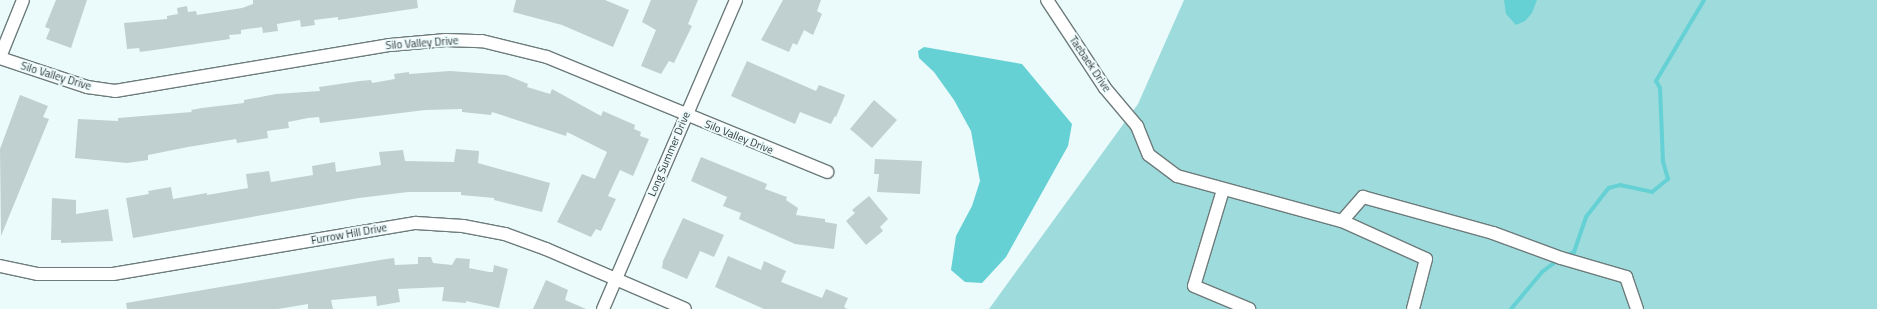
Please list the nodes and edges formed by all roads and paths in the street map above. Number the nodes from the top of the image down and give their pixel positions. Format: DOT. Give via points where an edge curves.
graph roads {
  1 [pos="22,0"];
  2 [pos="736,0"];
  3 [pos="1047,0"];
  4 [pos="0,58"];
  5 [pos="685,114"];
  6 [pos="827,172"];
  7 [pos="1223,190"];
  8 [pos="1342,221"];
  9 [pos="0,266"];
  10 [pos="616,278"];
  11 [pos="1242,308"];
  12 [pos="603,309"];
  13 [pos="685,309"];
  14 [pos="1413,309"];
  15 [pos="1637,309"];
  1 -- 4 [label="street"];
  2 -- 5 [label="street, Long Summer Drive"];
  3 -- 7 [label="street, Taebaek Drive" via="1105,88 1137,126 1149,155 1177,176"];
  4 -- 5 [label="street, Silo Valley Drive" via="79,85 115,91 390,45 446,40 482,41 547,57"];
  5 -- 6 [label="street, Silo Valley Drive"];
  5 -- 10 [label="street, Long Summer Drive"];
  7 -- 8 [label="street, Taebaek Drive"];
  7 -- 11 [label="street" via="1194,286"];
  8 -- 14 [label="street, Taebaek Drive" via="1426,259"];
  8 -- 15 [label="street" via="1363,197 1493,233 1561,258 1626,277"];
  9 -- 10 [label="street, Furrow Hill Drive" via="38,274 113,274 416,223 463,226 505,234"];
  10 -- 12 [label="street, Long Summer Drive"];
  10 -- 13 [label="street, Furrow Hill Drive"];
}
